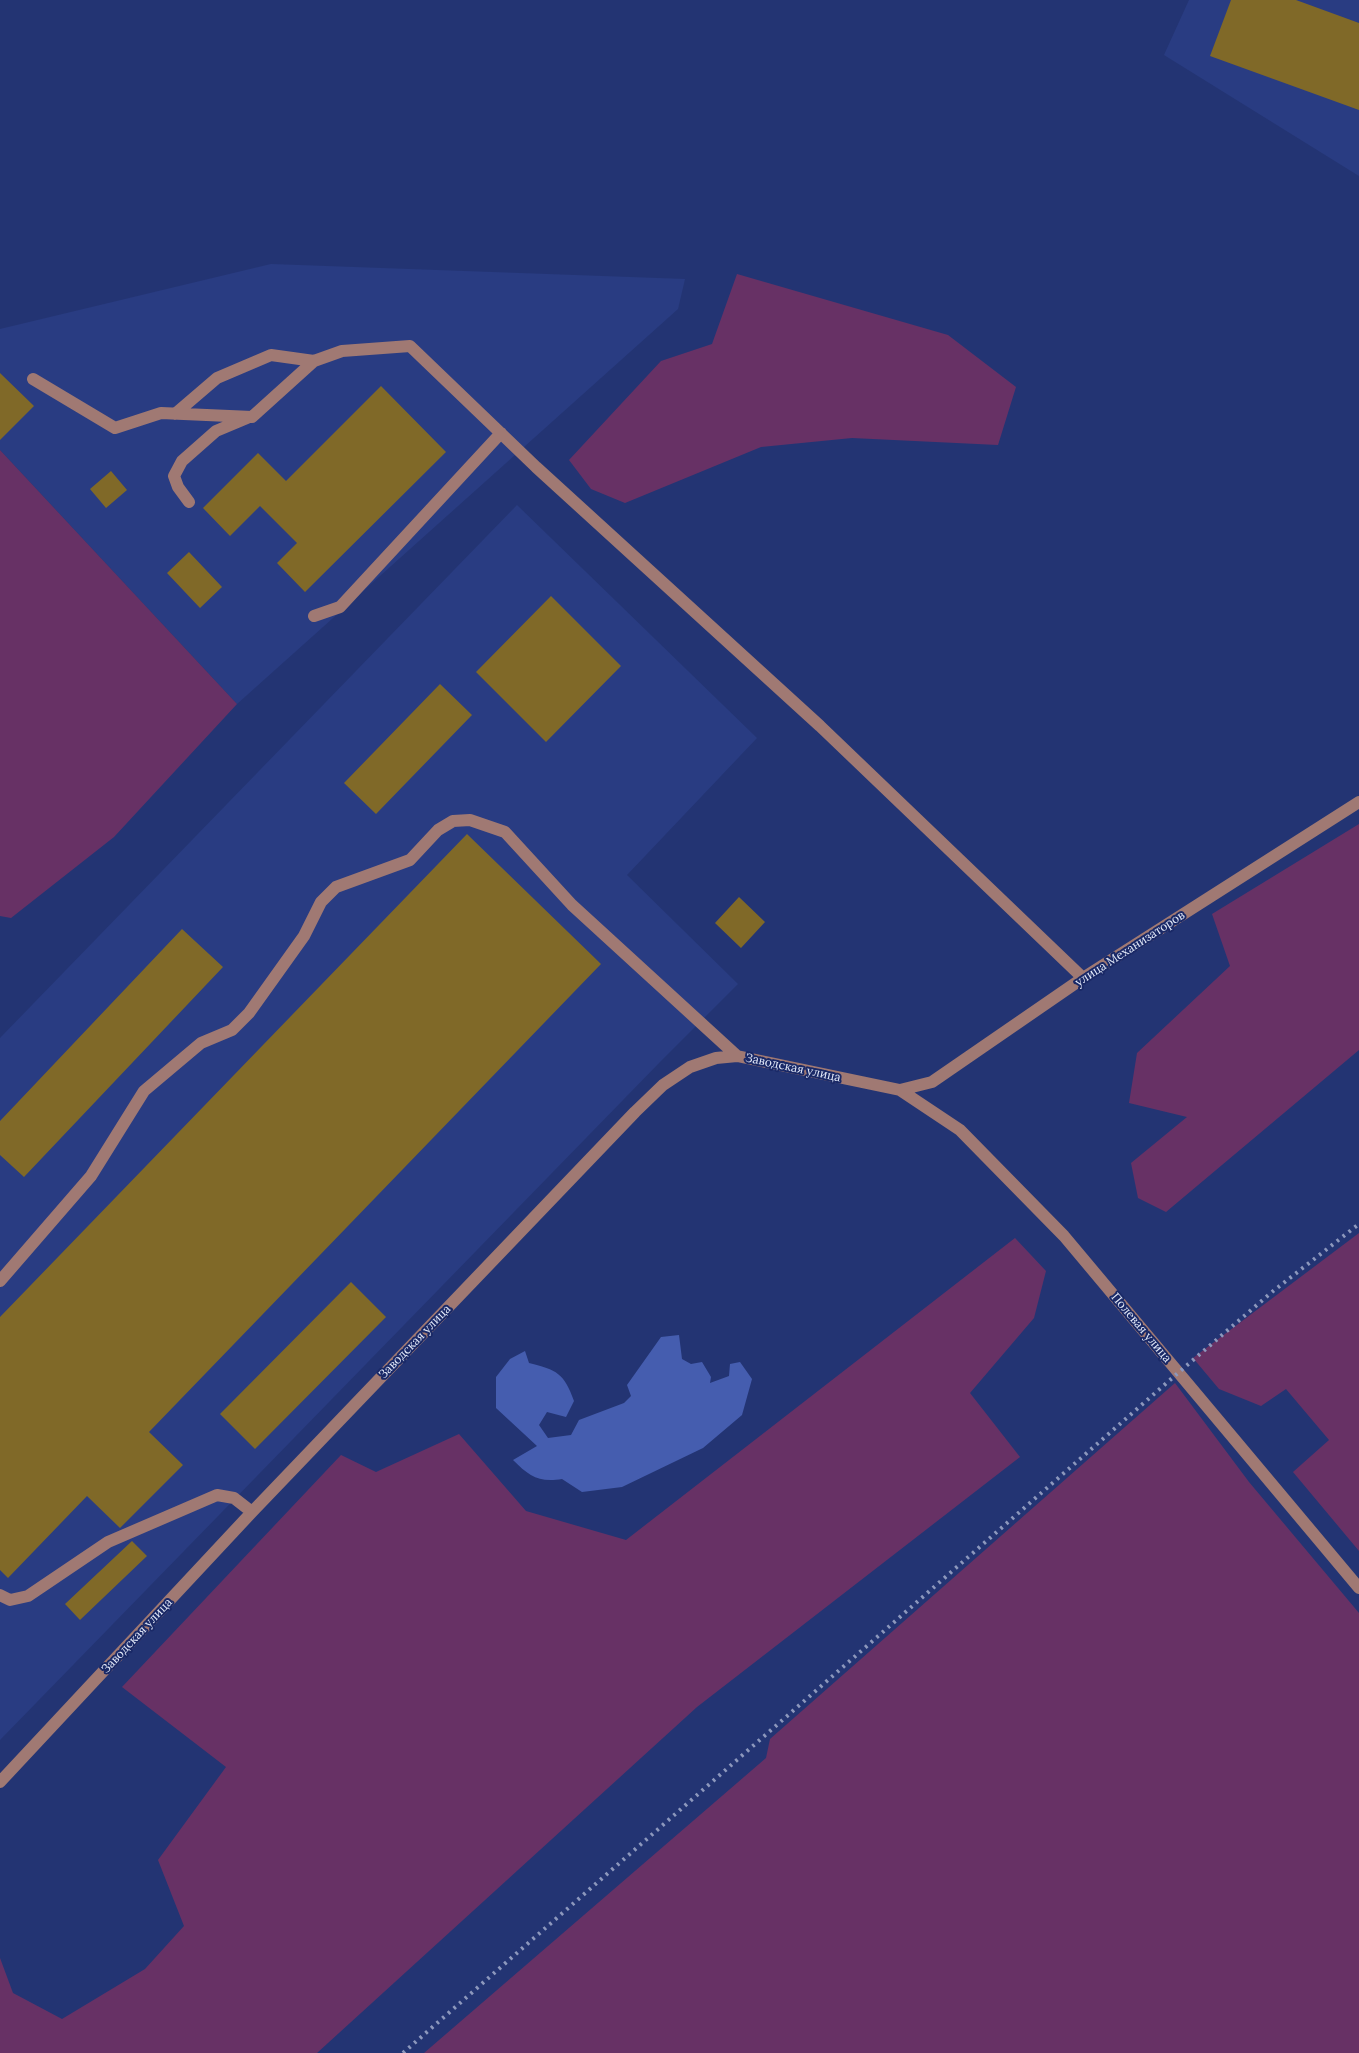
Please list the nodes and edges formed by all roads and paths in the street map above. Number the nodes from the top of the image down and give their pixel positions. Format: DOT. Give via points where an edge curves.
graph roads {
  1 [pos="314,361"];
  2 [pos="33,380"];
  3 [pos="175,414"];
  4 [pos="252,417"];
  5 [pos="500,433"];
  6 [pos="189,502"];
  7 [pos="314,616"];
  8 [pos="1359,802"];
  9 [pos="1083,978"];
  10 [pos="737,1056"];
  11 [pos="900,1090"];
  12 [pos="0,1281"];
  13 [pos="252,1512"];
  14 [pos="1359,1588"];
  15 [pos="0,1595"];
  16 [pos="0,1782"];
  1 -- 3 [label="street" via="271,355 217,378"];
  1 -- 4 [label="street"];
  1 -- 5 [label="street" via="342,351 410,346"];
  2 -- 3 [label="street" via="115,428 161,414"];
  3 -- 4 [label="street"];
  4 -- 6 [label="street" via="216,430 182,461 174,476"];
  5 -- 7 [label="street" via="340,607"];
  5 -- 9 [label="street" via="820,726"];
  8 -- 9 [label="street, улица Механизаторов"];
  9 -- 11 [label="street, улица Механизаторов" via="932,1082"];
  10 -- 11 [label="street, Заводская улица"];
  10 -- 12 [label="street" via="572,905 505,832 470,820 453,821 438,830 410,860 336,887 321,902 304,936 248,1013 232,1030 201,1043 144,1091 91,1176"];
  10 -- 13 [label="street, Заводская улица" via="716,1058 690,1067 663,1085"];
  11 -- 14 [label="street, Полевая улица" via="960,1130 1064,1236"];
  13 -- 15 [label="street" via="234,1498 217,1495 108,1542 28,1596 10,1600"];
  13 -- 16 [label="street, Заводская улица"];
}
